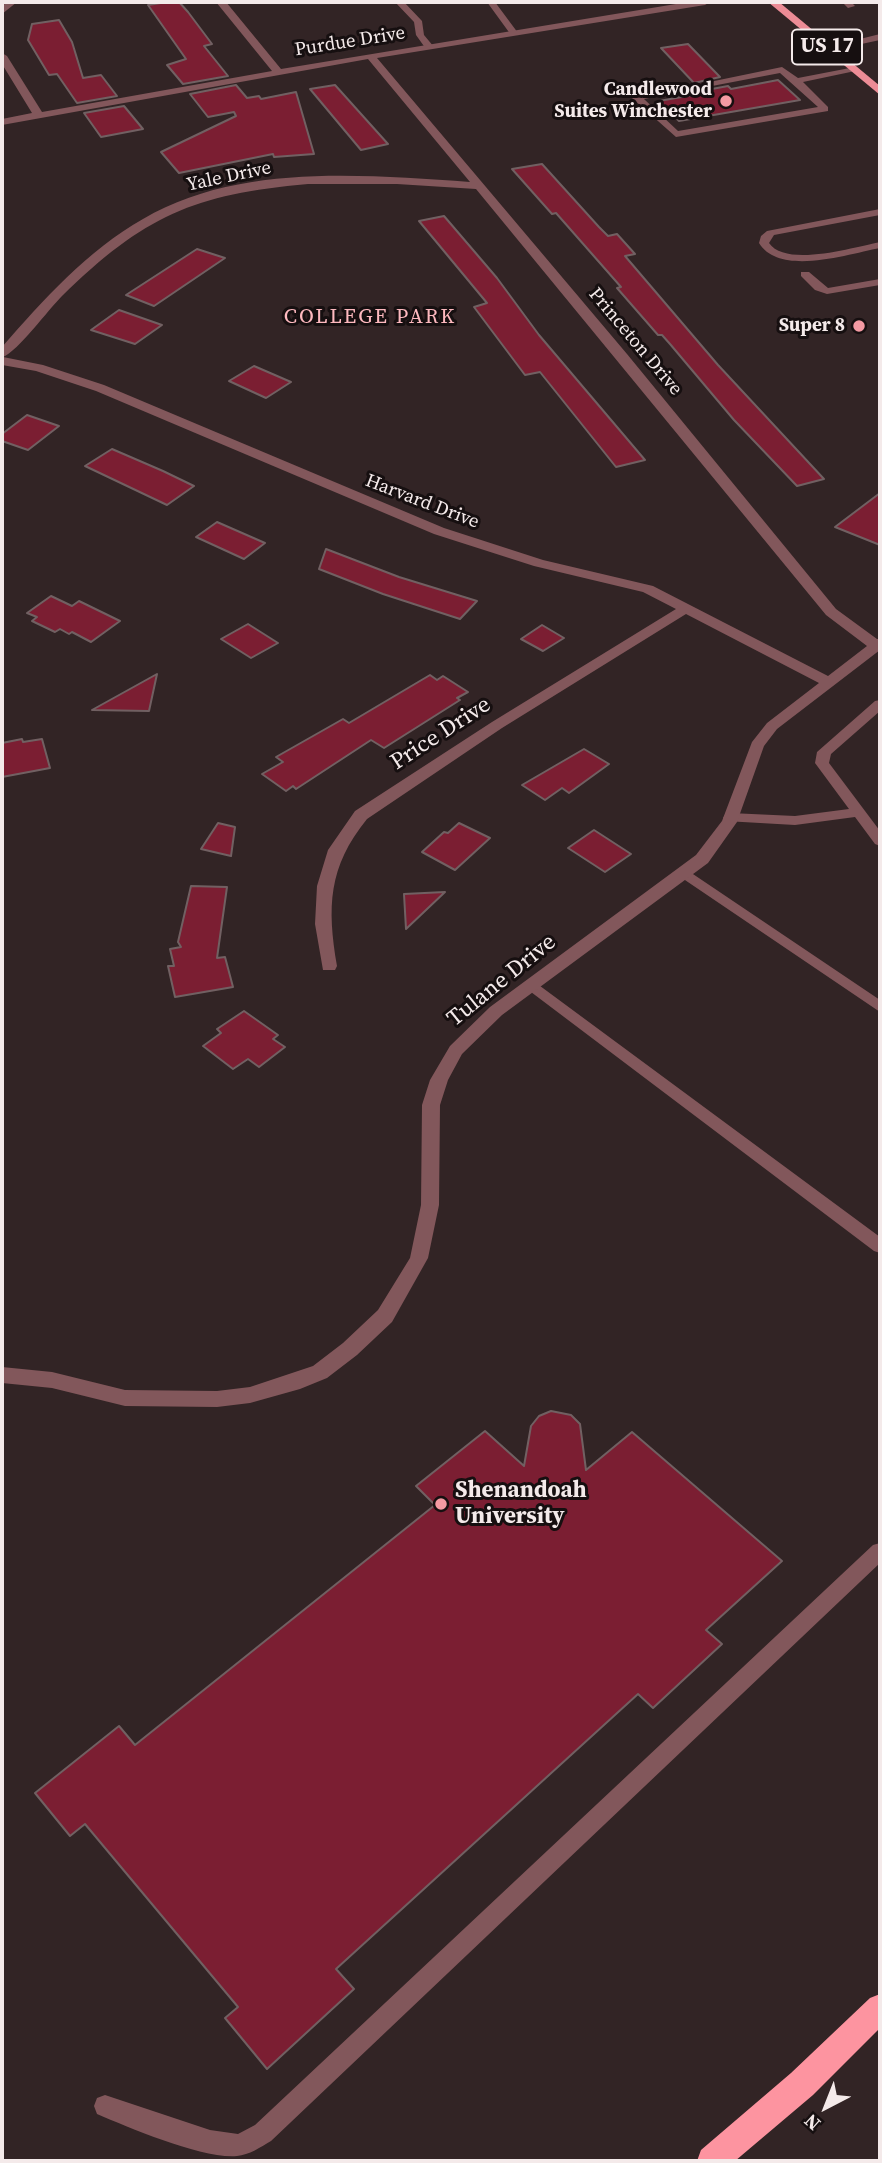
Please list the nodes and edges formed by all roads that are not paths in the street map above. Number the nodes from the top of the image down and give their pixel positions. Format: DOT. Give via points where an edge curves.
graph roads {
  1 [pos="12,2"];
  2 [pos="220,2"];
  3 [pos="399,2"];
  4 [pos="491,2"];
  5 [pos="705,2"];
  6 [pos="773,2"];
  7 [pos="2,12"];
  8 [pos="514,33"];
  9 [pos="880,37"];
  10 [pos="429,47"];
  11 [pos="829,48"];
  12 [pos="2,56"];
  13 [pos="370,56"];
  14 [pos="855,70"];
  15 [pos="278,72"];
  16 [pos="796,81"];
  17 [pos="880,92"];
  18 [pos="39,116"];
  19 [pos="2,122"];
  20 [pos="478,186"];
  21 [pos="880,212"];
  22 [pos="880,245"];
  23 [pos="805,274"];
  24 [pos="880,282"];
  25 [pos="2,354"];
  26 [pos="2,361"];
  27 [pos="685,609"];
  28 [pos="878,645"];
  29 [pos="827,681"];
  30 [pos="880,704"];
  31 [pos="858,812"];
  32 [pos="730,818"];
  33 [pos="880,841"];
  34 [pos="684,873"];
  35 [pos="329,966"];
  36 [pos="532,985"];
  37 [pos="880,1007"];
  38 [pos="880,1246"];
  39 [pos="2,1375"];
  40 [pos="880,1551"];
  41 [pos="880,2008"];
  42 [pos="105,2106"];
  43 [pos="712,2161"];
  1 -- 7 [label="street"];
  2 -- 15 [label="street"];
  3 -- 10 [label="lane" via="418,21 420,35"];
  4 -- 8 [label="lane"];
  5 -- 8 [label="street, Purdue Drive"];
  6 -- 11 [label="highway, US 17"];
  8 -- 10 [label="street, Purdue Drive"];
  9 -- 11 [label="street"];
  10 -- 13 [label="street, Purdue Drive"];
  11 -- 14 [label="highway, US 17"];
  12 -- 18 [label="street"];
  13 -- 15 [label="street, Purdue Drive"];
  13 -- 20 [label="street, Princeton Drive"];
  14 -- 16 [label="lane"];
  14 -- 17 [label="highway, US 17"];
  15 -- 18 [label="street, Purdue Drive"];
  16 -- 16 [label="lane" via="782,70 637,98 676,134 825,109"];
  18 -- 19 [label="street, Purdue Drive"];
  20 -- 25 [label="street, Yale Drive" via="330,181 251,187 193,201 125,236"];
  20 -- 28 [label="street, Princeton Drive" via="831,612"];
  21 -- 22 [label="lane" via="771,233 764,243 771,253 784,258"];
  23 -- 24 [label="lane" via="827,291"];
  26 -- 27 [label="street, Harvard Drive" via="100,388 439,531 539,563 648,589"];
  27 -- 29 [label="street, Harvard Drive"];
  27 -- 35 [label="street, Price Drive" via="497,724 361,815 332,856 322,929"];
  28 -- 29 [label="street, Tulane Drive"];
  29 -- 32 [label="street, Tulane Drive" via="772,726 757,745"];
  30 -- 31 [label="lane" via="824,752 822,762"];
  31 -- 32 [label="lane" via="796,822"];
  31 -- 33 [label="lane"];
  32 -- 34 [label="street, Tulane Drive" via="702,859"];
  34 -- 36 [label="street, Tulane Drive"];
  34 -- 37 [label="lane"];
  36 -- 38 [label="lane"];
  36 -- 39 [label="street, Tulane Drive" via="471,1034 439,1080 430,1105 430,1205 419,1258 385,1316 330,1364 293,1383 250,1395 177,1401 125,1398 52,1380"];
  40 -- 42 [label="lane" via="263,2133 236,2145 212,2141"];
  41 -- 43 [label="highway" via="802,2084"];
}
